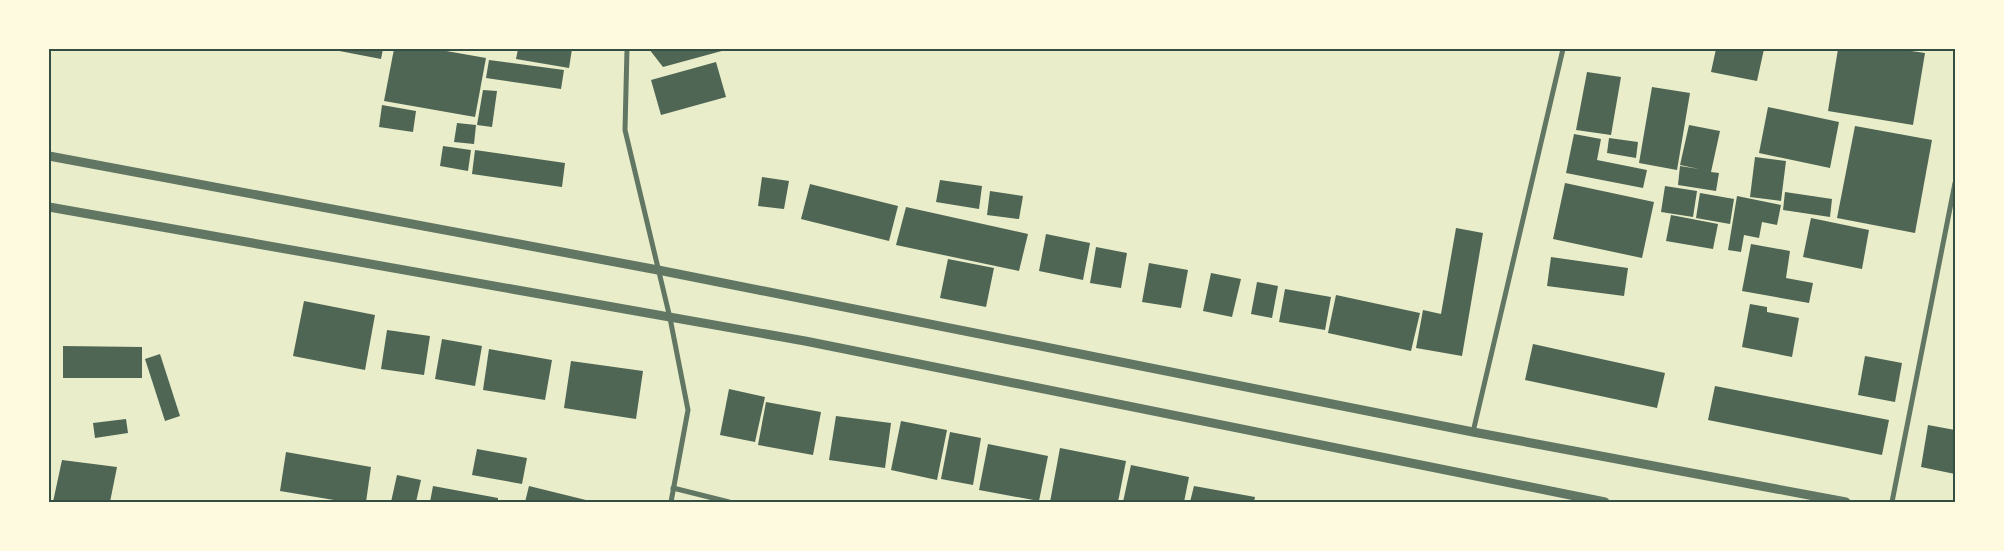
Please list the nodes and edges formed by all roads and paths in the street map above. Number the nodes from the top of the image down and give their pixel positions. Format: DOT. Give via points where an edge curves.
graph roads {
  1 [pos="627,49"];
  2 [pos="1563,49"];
  3 [pos="49,156"];
  4 [pos="1955,183"];
  5 [pos="49,207"];
  6 [pos="658,270"];
  7 [pos="670,318"];
  8 [pos="1473,432"];
  9 [pos="674,488"];
  10 [pos="671,502"];
  11 [pos="729,502"];
  12 [pos="1605,502"];
  13 [pos="1846,502"];
  14 [pos="1892,502"];
  1 -- 6 [label="street" via="625,130"];
  2 -- 8 [label="street"];
  3 -- 6 [label="street"];
  4 -- 14 [label="street"];
  5 -- 7 [label="street"];
  6 -- 7 [label="street"];
  6 -- 8 [label="street"];
  7 -- 9 [label="street" via="688,410"];
  7 -- 12 [label="street" via="805,341"];
  8 -- 13 [label="street"];
  9 -- 10 [label="street"];
  9 -- 11 [label="street"];
}
